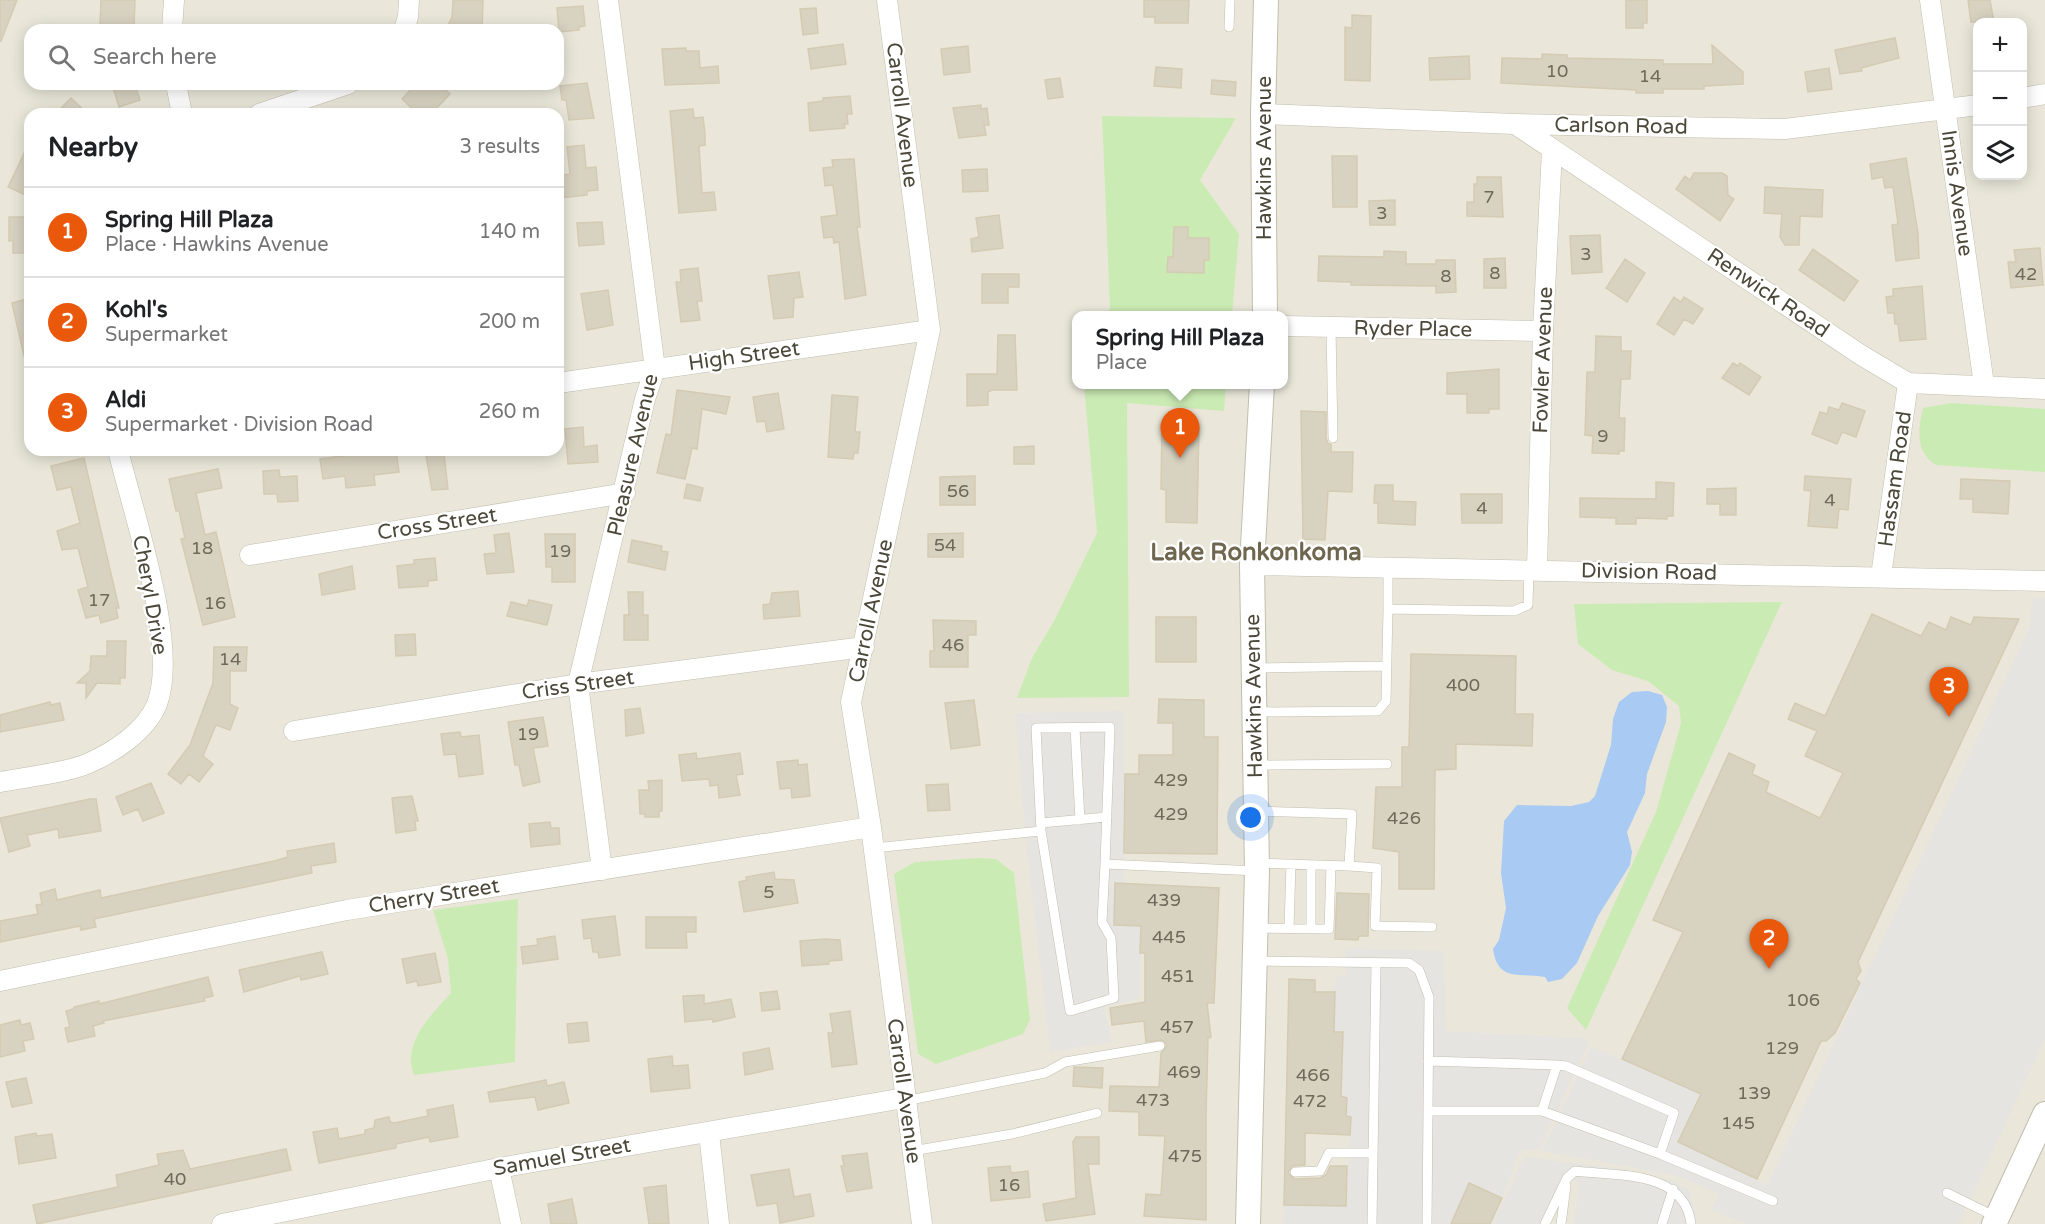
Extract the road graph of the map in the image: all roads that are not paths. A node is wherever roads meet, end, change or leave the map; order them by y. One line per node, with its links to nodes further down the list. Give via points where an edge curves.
1 (174, 0): 8 (street)
2 (409, 0): 9 (street)
3 (608, 0): 27 (street, Pleasure Avenue)
4 (887, 0): 25 (street, Carroll Avenue)
5 (1230, 0): 10 (lane)
6 (1266, 0): 19 (street, Hawkins Avenue)
7 (1930, 0): 18 (street, Innis Avenue)
8 (172, 24)
9 (406, 24)
10 (1229, 27)
11 (177, 90): 16 (street)
12 (330, 90): 17 (street)
13 (2045, 94): 14 (street)
14 (2027, 97)
15 (1973, 106): 18 (street, Carlson Road)
16 (181, 108)
17 (277, 108)
18 (1946, 111): 20 (street, Carlson Road, via 1785,129); 30 (street, Innis Avenue)
19 (1263, 114): 20 (street, Carlson Road); 22 (street, Hawkins Avenue)
20 (1515, 124): 21 (street, Renwick Road)
21 (1552, 150): 26 (street, Fowler Avenue); 29 (street, Renwick Road)
22 (1265, 311)
23 (1288, 326): 24 (street, Ryder Place)
24 (1331, 327): 26 (street, Ryder Place); 33 (lane)
25 (930, 330): 27 (street, High Street); 43 (street, Carroll Avenue)
26 (1543, 331): 39 (street, Fowler Avenue)
27 (655, 369): 28 (street, High Street); 35 (street, Pleasure Avenue)
28 (564, 382)
29 (1908, 383): 30 (street, Renwick Road); 40 (street, Hassam Road)
30 (1984, 385): 32 (street, Renwick Road)
31 (1262, 389): 37 (street, Hawkins Avenue)
32 (2045, 389)
33 (1334, 438)
34 (119, 456): 52 (street, Cheryl Drive, via 160,635 163,679 156,705 141,728 87,764)
35 (624, 493): 36 (street, Cross Street); 46 (street, Pleasure Avenue)
36 (250, 555)
37 (1252, 566): 38 (street, Division Road); 45 (street, Hawkins Avenue)
38 (1388, 567): 39 (street, Division Road); 42 (lane)
39 (1533, 570): 40 (street, Division Road); 42 (lane, via 1528,605 1514,611)
40 (1881, 576): 41 (street, Division Road)
41 (2045, 581)
42 (1388, 609): 44 (lane)
43 (864, 646): 46 (street, Criss Street); 56 (street, Carroll Avenue, via 851,702)
44 (1387, 666): 45 (lane); 47 (lane, via 1386,701 1378,711)
45 (1254, 668): 47 (street, Hawkins Avenue)
46 (578, 684): 49 (street, Criss Street); 65 (street, Pleasure Avenue)
47 (1255, 712): 51 (street, Hawkins Avenue)
48 (1075, 728): 54 (lane, via 1110,727); 55 (lane); 57 (lane, via 1036,728)
49 (294, 731)
50 (1387, 764): 51 (lane)
51 (1256, 765): 53 (street, Hawkins Avenue)
52 (0, 782)
53 (1256, 811): 63 (lane, via 1352,814); 64 (street, Hawkins Avenue)
54 (1107, 817): 55 (lane); 59 (lane)
55 (1080, 820): 57 (lane)
56 (870, 827): 58 (street, Carroll Avenue); 65 (street, Cherry Street)
57 (1041, 827): 58 (lane); 59 (lane, via 1070,1011 1114,998 1112,938 1102,922)
58 (873, 849): 76 (street, Carroll Avenue)
59 (1106, 864): 64 (lane)
60 (1291, 864): 61 (lane); 64 (lane); 68 (lane)
61 (1311, 865): 62 (lane); 69 (lane)
62 (1331, 866): 63 (lane); 69 (lane, via 1329,929)
63 (1349, 866): 66 (lane, via 1377,868 1375,926)
64 (1257, 867): 67 (street, Hawkins Avenue)
65 (602, 870): 72 (street, Cherry Street, via 347,910)
66 (1431, 927)
67 (1256, 928): 68 (lane); 70 (street, Hawkins Avenue)
68 (1289, 928): 69 (lane)
69 (1311, 928)
70 (1254, 961): 71 (lane); 96 (street, Hawkins Avenue)
71 (1376, 963): 74 (lane, via 1408,963 1419,970 1429,997); 83 (lane)
72 (0, 981)
73 (1160, 1046): 76 (lane, via 1065,1062 1045,1073)
74 (1428, 1060): 75 (lane); 78 (lane)
75 (1557, 1065): 77 (lane); 84 (lane, via 1674,1113)
76 (904, 1100): 81 (street, Samuel Street); 82 (street, Carroll Avenue)
77 (1542, 1111): 78 (lane); 84 (lane)
78 (1428, 1112): 98 (lane)
79 (1096, 1113): 82 (lane, via 1012,1134)
80 (2042, 1126): 91 (street)
81 (709, 1133): 85 (street, Samuel Street); 94 (street)
82 (912, 1151): 95 (street, Carroll Avenue)
83 (1373, 1153): 86 (lane, via 1329,1154 1320,1171); 97 (lane)
84 (1660, 1154): 90 (lane)
85 (499, 1168): 92 (street, Samuel Street); 93 (street)
86 (1295, 1172)
87 (1568, 1178): 88 (lane, via 1575,1171 1586,1172 1648,1179); 99 (lane); 100 (lane)
88 (1673, 1189): 101 (lane); 102 (lane, via 1682,1197)
89 (1947, 1193): 91 (lane)
90 (1773, 1201)
91 (1995, 1221)
92 (222, 1224)
93 (511, 1224)
94 (719, 1224)
95 (922, 1224)
96 (1248, 1224)
97 (1372, 1224)
98 (1427, 1224)
99 (1545, 1224)
100 (1561, 1224)
101 (1662, 1224)
102 (1691, 1224)

